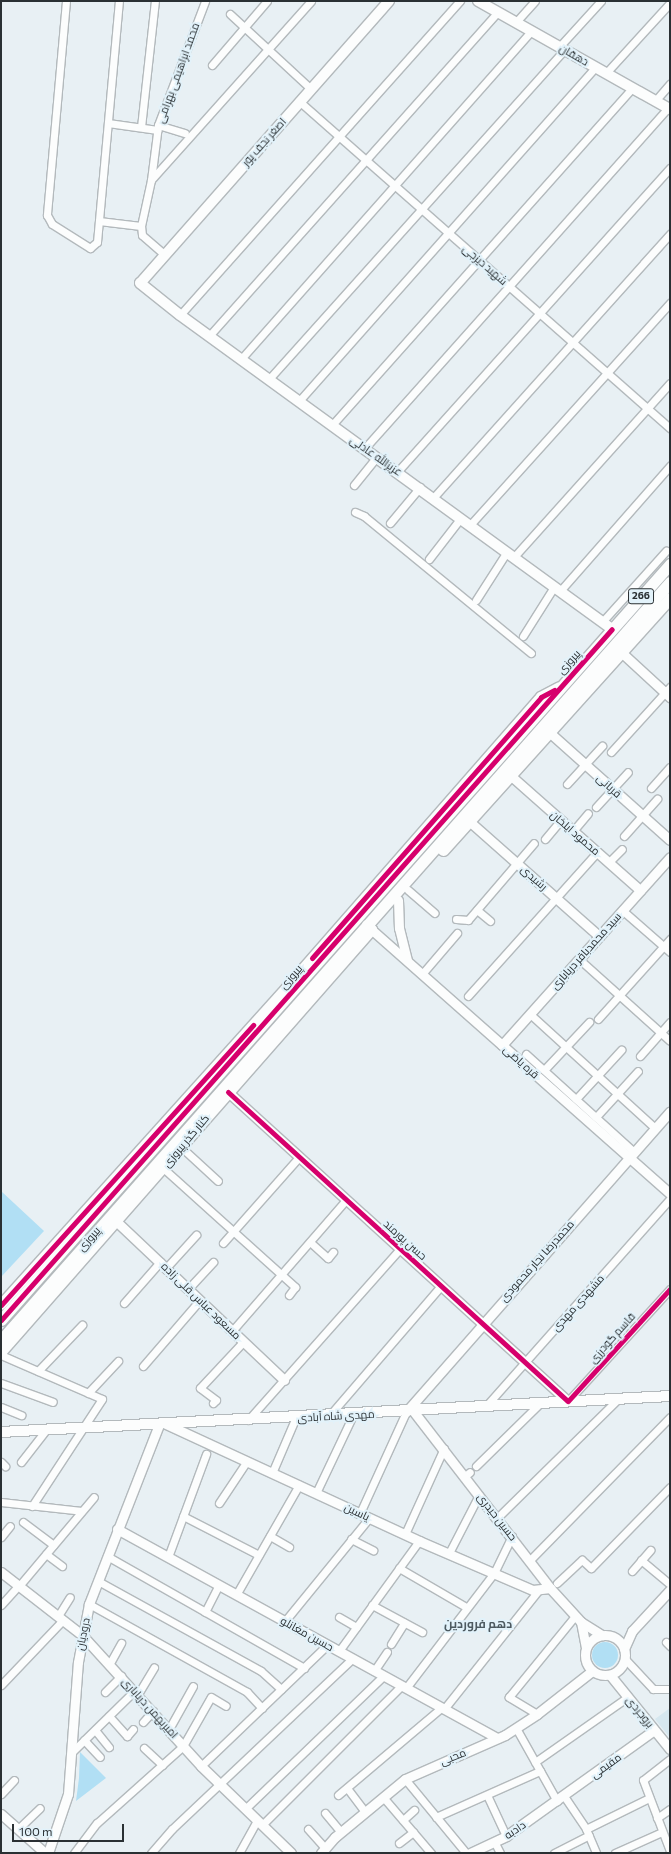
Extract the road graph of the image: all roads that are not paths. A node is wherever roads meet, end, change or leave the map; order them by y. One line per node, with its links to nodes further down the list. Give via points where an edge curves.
1 (66, 1): 39 (street, via 47,211 50,223 86,247 96,244)
2 (119, 1): 29 (street)
3 (155, 1): 30 (street)
4 (205, 1): 31 (street, محمد ابراهیمی بهرامی)
5 (267, 1): 16 (street)
6 (311, 1): 19 (street)
7 (389, 1): 25 (main road, اصغر نجف پور)
8 (460, 1): 33 (street)
9 (478, 1): 13 (main road, دهقان)
10 (535, 1): 15 (street)
11 (601, 1): 18 (street)
12 (670, 3): 22 (street)
13 (498, 12): 15 (main road, دهقان); 34 (street)
14 (230, 14): 16 (street)
15 (516, 22): 17 (main road, دهقان)
16 (244, 27): 19 (street); 20 (street)
17 (531, 31): 18 (main road, دهقان); 37 (street)
18 (562, 48): 21 (main road, دهقان); 38 (street)
19 (268, 49): 25 (street); 36 (street)
20 (212, 65)
21 (596, 68): 22 (main road, دهقان); 41 (street)
22 (606, 73): 24 (main road, دهقان)
23 (670, 84): 26 (street)
24 (632, 88): 26 (main road, دهقان); 44 (street)
25 (311, 89): 27 (main road, اصغر نجف پور)
26 (655, 101): 28 (main road, دهقان)
27 (300, 102): 33 (street, شهید دیزجی); 43 (main road, اصغر نجف پور)
28 (669, 109): 46 (street)
29 (108, 123): 30 (street); 39 (street)
30 (141, 127): 31 (street)
31 (158, 127): 32 (street); 36 (street, محمد ابراهیمی بهرامی)
32 (185, 133)
33 (340, 137): 34 (street, شهید دیزجی); 49 (street)
34 (367, 160): 37 (street, شهید دیزجی); 50 (street)
35 (670, 168): 48 (street)
36 (151, 180): 40 (street, محمد ابراهیمی بهرامی)
37 (395, 185): 38 (street, شهید دیزجی); 52 (street)
38 (422, 209): 41 (street, شهید دیزجی); 54 (street)
39 (99, 221): 40 (street)
40 (140, 226): 43 (street, via 142,235)
41 (449, 233): 44 (street, شهید دیزجی); 56 (street)
42 (670, 234): 51 (street)
43 (164, 255): 45 (main road, اصغر نجف پور)
44 (480, 261): 46 (street, شهید دیزجی); 58 (street)
45 (140, 283): 49 (main road, عزیزالله عادلی)
46 (509, 286): 48 (street, شهید دیزجی); 60 (street)
47 (670, 304): 53 (street)
48 (541, 314): 51 (street, شهید دیزجی); 63 (street)
49 (180, 315): 50 (main road, عزیزالله عادلی)
50 (209, 336): 52 (main road, عزیزالله عادلی)
51 (573, 342): 53 (street, شهید دیزجی); 66 (street)
52 (241, 359): 54 (main road, عزیزالله عادلی)
53 (607, 373): 57 (street, شهید دیزجی); 70 (street)
54 (269, 379): 56 (main road, عزیزالله عادلی)
55 (670, 383): 57 (street)
56 (299, 401): 58 (main road, عزیزالله عادلی)
57 (648, 408): 59 (street, شهید دیزجی); 72 (street)
58 (332, 425): 60 (main road, عزیزالله عادلی)
59 (670, 428)
60 (364, 449): 61 (main road, عزیزالله عادلی)
61 (376, 457): 63 (main road, عزیزالله عادلی); 64 (street)
62 (670, 466): 76 (street)
63 (398, 471): 65 (main road, عزیزالله عادلی)
64 (354, 485)
65 (420, 487): 66 (main road, عزیزالله عادلی); 69 (street)
66 (433, 498): 68 (main road, عزیزالله عادلی)
67 (355, 512): 84 (street, via 364,516)
68 (460, 519): 70 (main road, عزیزالله عادلی); 73 (street)
69 (390, 523)
70 (470, 526): 72 (main road, عزیزالله عادلی)
71 (666, 551): 79 (street)
72 (510, 556): 76 (main road, عزیزالله عادلی); 78 (street)
73 (429, 559)
74 (670, 564): 75 (main road, پیروزی / 266)
75 (653, 582): 77 (main road); 80 (main road, پیروزی / 266)
76 (557, 589): 79 (main road, عزیزالله عادلی); 81 (street)
77 (668, 590): 82 (main road, پیروزی / 266); 83 (main road)
78 (476, 600)
79 (602, 622): 80 (main road, عزیزالله عادلی)
80 (612, 629): 82 (main road); 85 (main road, پیروزی / 266)
81 (523, 636)
82 (622, 637): 123 (main road, پیروزی / 266)
83 (621, 652): 86 (street); 87 (main road)
84 (531, 653)
85 (561, 686): 120 (main road, پیروزی / 266); 132 (main road, via 540,697)
86 (668, 692): 89 (street)
87 (549, 732): 90 (street, قربانی); 93 (main road)
88 (602, 746): 90 (street)
89 (611, 752)
90 (585, 764): 94 (street); 96 (street, قربانی)
91 (670, 767): 95 (street)
92 (628, 772): 96 (street)
93 (510, 775): 101 (street, محمود ایلخان); 102 (main road)
94 (567, 784)
95 (651, 788)
96 (613, 789): 98 (street); 100 (street, قربانی)
97 (657, 799): 100 (street)
98 (596, 807)
99 (588, 813): 103 (street)
100 (643, 815): 104 (street); 106 (street, قربانی)
101 (561, 820): 103 (street, محمود ایلخان); 105 (street)
102 (469, 821): 112 (street, رشیدی); 113 (main road)
103 (573, 831): 109 (street, محمود ایلخان)
104 (624, 836)
105 (545, 839)
106 (670, 840)
107 (534, 843): 112 (street)
108 (622, 849): 111 (street)
109 (597, 852): 111 (street, محمود ایلخان); 115 (street)
110 (669, 859): 114 (street, سید محمدباقر دریاباری)
111 (609, 862): 114 (street, محمود ایلخان)
112 (517, 863): 115 (street, رشیدی); 117 (street)
113 (408, 890): 116 (main road); 119 (street)
114 (640, 890): 118 (street, سید محمدباقر دریاباری)
115 (556, 897): 125 (street, رشیدی); 133 (street)
116 (398, 900): 123 (main road); 130 (street, via 400,935)
117 (477, 910): 121 (street, via 468,920); 122 (street)
118 (622, 910): 125 (street, سید محمدباقر دریاباری); 127 (street)
119 (434, 913)
120 (358, 918): 123 (main road); 135 (main road, پیروزی / 266)
121 (456, 920)
122 (490, 921)
123 (369, 927): 130 (street, قره یاضی); 150 (main road, پیروزی / 266)
124 (457, 933): 131 (street)
125 (599, 936): 129 (street, سید محمدباقر دریاباری)
126 (670, 939): 127 (street)
127 (663, 946): 128 (street); 134 (street)
128 (670, 952)
129 (579, 959): 134 (street); 136 (street, سید محمدباقر دریاباری)
130 (408, 962): 131 (street, قره یاضی)
131 (422, 974): 142 (street, قره یاضی)
132 (288, 986): 135 (main road); 180 (main road)
133 (468, 996)
134 (619, 996): 137 (street); 140 (street)
135 (278, 1008): 180 (main road, پیروزی / 266)
136 (530, 1014): 142 (street, سید محمدباقر دریاباری); 143 (street)
137 (598, 1019)
138 (589, 1022): 143 (street)
139 (670, 1022): 140 (street)
140 (661, 1033): 141 (street); 146 (street)
141 (670, 1041)
142 (502, 1045): 157 (street, قره یاضی)
143 (566, 1047): 147 (street); 149 (street)
144 (621, 1050): 149 (street)
145 (526, 1054): 147 (street)
146 (640, 1056)
147 (544, 1070): 152 (street)
148 (638, 1071): 151 (street)
149 (598, 1076): 151 (street); 152 (street)
150 (225, 1090): 156 (main road, کنار گذر پیروزی); 158 (street, حسن پورمند); 159 (main road, پیروزی / 266)
151 (618, 1094): 154 (street); 155 (street)
152 (576, 1099): 154 (street)
153 (669, 1113): 155 (street, محمدرضا نجار محمودی)
154 (596, 1117): 157 (street)
155 (655, 1128): 157 (street, محمدرضا نجار محمودی)
156 (181, 1147): 159 (main road, کنار گذر پیروزی); 160 (street)
157 (631, 1155): 161 (street, قره یاضی); 182 (street, محمدرضا نجار محمودی)
158 (299, 1157): 163 (street, حسن پورمند); 165 (street)
159 (160, 1165): 164 (main road, پیروزی / 266); 165 (street)
160 (218, 1181)
161 (670, 1194)
162 (670, 1199): 189 (street, مشهدی مهدی)
163 (346, 1200): 167 (street); 169 (street, حسن پورمند)
164 (114, 1218): 172 (street, مسعود عباس قلی زاده); 181 (main road, پیروزی / 266); 187 (main road)
165 (233, 1231): 168 (street); 173 (street)
166 (196, 1235): 172 (street)
167 (310, 1242): 170 (street, via 328,1258); 173 (street)
168 (223, 1243)
169 (400, 1249): 174 (street, حسن پورمند); 192 (street)
170 (333, 1252)
171 (213, 1262): 175 (street)
172 (163, 1265): 175 (street, مسعود عباس قلی زاده); 179 (street)
173 (281, 1275): 177 (street, via 295,1287); 184 (street)
174 (442, 1286): 182 (street, حسن پورمند); 206 (street)
175 (188, 1289): 178 (street, مسعود عباس قلی زاده)
176 (670, 1289): 198 (street, قاسم گودرزی)
177 (289, 1295)
178 (200, 1300): 184 (street, مسعود عباس قلی زاده); 190 (street)
179 (124, 1303)
180 (5, 1311): 181 (main road)
181 (20, 1319): 185 (main road, پیروزی / 266)
182 (482, 1323): 189 (street, حسن پورمند); 203 (street, محمدرضا نجار محمودی)
183 (82, 1325): 191 (street)
184 (232, 1331): 186 (street, مسعود عباس قلی زاده)
185 (1, 1340)
186 (244, 1342): 192 (street, مسعود عباس قلی زاده); 199 (street, via 200,1388 216,1400)
187 (1, 1354): 191 (street)
188 (118, 1361): 194 (street)
189 (525, 1362): 198 (street, حسن پورمند); 201 (street, مشهدی مهدی)
190 (143, 1366)
191 (38, 1371): 194 (street)
192 (284, 1380): 209 (street)
193 (1, 1383): 197 (street)
194 (88, 1393): 211 (street, via 102,1399)
195 (670, 1396): 196 (main road, مهدی شاه آبادی)
196 (618, 1399): 198 (main road, مهدی شاه آبادی); 232 (street)
197 (53, 1402)
198 (568, 1402): 200 (main road, مهدی شاه آبادی)
199 (213, 1403)
200 (540, 1403): 201 (main road, مهدی شاه آبادی); 218 (street)
201 (486, 1406): 203 (main road, مهدی شاه آبادی)
202 (1, 1407): 204 (street)
203 (410, 1412): 205 (main road, مهدی شاه آبادی); 214 (street, حسین حیدری); 229 (street)
204 (21, 1415)
205 (353, 1415): 206 (main road, مهدی شاه آبادی); 222 (street)
206 (328, 1416): 207 (main road, مهدی شاه آبادی)
207 (296, 1417): 209 (main road, مهدی شاه آبادی); 219 (street)
208 (670, 1417): 251 (street)
209 (247, 1420): 210 (main road, مهدی شاه آبادی)
210 (163, 1424): 211 (main road, مهدی شاه آبادی); 217 (street, یاسین); 235 (street, درودیان)
211 (81, 1428): 212 (main road, مهدی شاه آبادی); 227 (street)
212 (46, 1430): 213 (main road, مهدی شاه آبادی); 216 (street)
213 (1, 1432)
214 (444, 1448): 223 (street, حسین حیدری, via 468,1474); 236 (street)
215 (206, 1454): 230 (street)
216 (21, 1462)
217 (247, 1462): 219 (street, یاسین); 226 (street)
218 (476, 1466)
219 (272, 1473): 220 (street, یاسین)
220 (299, 1486): 222 (street, یاسین); 237 (street)
221 (670, 1487): 261 (street, via 591,1568 582,1560)
222 (316, 1493): 229 (street, یاسین)
223 (479, 1495): 232 (street, حسین حیدری); 246 (street)
224 (94, 1497): 228 (street)
225 (1, 1502): 227 (street)
226 (219, 1504)
227 (32, 1506): 228 (street)
228 (82, 1511): 242 (street)
229 (360, 1513): 231 (street, یاسین)
230 (183, 1516): 248 (street); 250 (street)
231 (369, 1518): 236 (street, یاسین); 240 (street)
232 (497, 1518): 238 (street, حسین حیدری)
233 (24, 1522): 242 (street)
234 (10, 1526): 239 (street)
235 (117, 1529): 249 (street, درودیان); 250 (street, حسین مغانلو)
236 (405, 1534): 241 (street, یاسین)
237 (270, 1536): 243 (street); 248 (street)
238 (512, 1536): 251 (street, حسین حیدری); 257 (street)
239 (1, 1537)
240 (351, 1539): 244 (street); 275 (street)
241 (419, 1541): 246 (street, یاسین); 254 (street)
242 (53, 1545): 247 (street)
243 (289, 1547)
244 (373, 1550)
245 (650, 1550): 252 (street)
246 (449, 1553): 257 (street, یاسین)
247 (46, 1554): 253 (street); 262 (street)
248 (259, 1555): 265 (street)
249 (107, 1556): 258 (street, درودیان); 271 (street)
250 (168, 1557): 260 (street, حسین مغانلو)
251 (530, 1560): 261 (street, حسین حیدری)
252 (641, 1560): 255 (street); 259 (street)
253 (62, 1566)
254 (399, 1568): 269 (street); 270 (street)
255 (632, 1571)
256 (1, 1572): 262 (street, امیربهمن دریاباری)
257 (494, 1573): 264 (street, یاسین); 270 (street)
258 (98, 1581): 267 (street, درودیان); 303 (street, via 261,1671)
259 (670, 1584)
260 (219, 1585): 265 (street, حسین مغانلو); 271 (street)
261 (553, 1585): 264 (street); 274 (street, حسین حیدری)
262 (19, 1586): 268 (street); 273 (street, امیربهمن دریاباری)
263 (670, 1590): 278 (street)
264 (538, 1592): 310 (street)
265 (236, 1595): 275 (street, حسین مغانلو)
266 (70, 1597): 273 (street)
267 (89, 1604): 280 (street, درودیان); 309 (street, via 247,1692)
268 (1, 1605)
269 (372, 1605): 276 (street); 277 (street)
270 (466, 1607): 302 (street)
271 (205, 1612): 294 (street)
272 (339, 1616): 277 (street)
273 (60, 1618): 280 (street, امیربهمن دریاباری); 300 (street)
274 (578, 1619): 281 (street); 286 (street); 312 (street, via 509,1697)
275 (285, 1621): 285 (street, حسین مغانلو)
276 (404, 1623): 279 (street); 284 (street)
277 (356, 1627): 288 (street)
278 (632, 1631): 282 (street); 287 (street)
279 (422, 1632)
280 (82, 1635): 292 (street, امیربهمن دریاباری); 326 (street, درودیان)
281 (602, 1635): 282 (street); 286 (street, via 590,1642)
282 (614, 1637): 287 (street)
283 (121, 1643): 292 (street)
284 (391, 1644)
285 (327, 1645): 288 (street, حسین مغانلو); 294 (street)
286 (586, 1648): 296 (street, via 585,1660)
287 (624, 1649): 291 (street)
288 (338, 1651): 290 (street, حسین مغانلو)
289 (387, 1652): 295 (street)
290 (352, 1659): 295 (street, حسین مغانلو); 335 (street)
291 (625, 1659): 297 (street, via 620,1669); 304 (street, via 653,1689)
292 (110, 1663): 298 (street, امیربهمن دریاباری)
293 (154, 1667): 306 (street)
294 (304, 1668): 303 (street)
295 (374, 1671): 299 (street, حسین مغانلو)
296 (592, 1671): 297 (street, via 604,1676); 312 (street, محبی)
297 (610, 1675): 307 (street, بروجردی)
298 (121, 1676): 305 (street); 306 (street, امیربهمن دریاباری)
299 (383, 1676): 302 (street, حسین مغانلو); 344 (street)
300 (1, 1685)
301 (193, 1686): 318 (street)
302 (404, 1687): 310 (street, حسین مغانلو); 353 (street)
303 (281, 1689): 309 (street)
304 (670, 1689)
305 (105, 1692)
306 (136, 1692): 311 (street, امیربهمن دریاباری); 313 (street)
307 (628, 1697): 319 (street, بروجردی); 329 (street)
308 (226, 1706): 322 (street, via 211,1698)
309 (262, 1708): 331 (street)
310 (443, 1709): 320 (street, حسین مغانلو); 336 (street)
311 (153, 1711): 314 (street); 318 (street, امیربهمن دریاباری)
312 (537, 1714): 315 (street, محبی)
313 (108, 1716): 316 (street, via 127,1736); 317 (street)
314 (143, 1722)
315 (516, 1728): 320 (street, محبی); 329 (street)
316 (133, 1729)
317 (95, 1730): 321 (street); 323 (street)
318 (169, 1730): 322 (street, امیربهمن دریاباری)
319 (654, 1730): 325 (street, بروجردی); 342 (street, مقیمی)
320 (497, 1738): 333 (street, محبی)
321 (84, 1740): 326 (street); 327 (street)
322 (183, 1746): 330 (street); 331 (street, امیربهمن دریاباری)
323 (108, 1747)
324 (144, 1748): 330 (street)
325 (670, 1749)
326 (71, 1753): 366 (street, درودیان, via 68,1794)
327 (100, 1757)
328 (670, 1759): 341 (street, via 644,1777 643,1783)
329 (535, 1762): 332 (street)
330 (162, 1765): 367 (street, via 97,1823)
331 (201, 1766): 335 (street, امیربهمن دریاباری)
332 (540, 1771): 339 (street); 342 (street)
333 (405, 1779): 340 (street, محبی); 350 (street)
334 (14, 1780): 337 (street)
335 (220, 1784): 344 (street, امیربهمن دریاباری); 368 (street)
336 (347, 1788): 338 (street); 347 (street)
337 (1, 1794)
338 (338, 1795)
339 (487, 1795): 350 (street); 360 (street)
340 (383, 1797): 347 (street, محبی); 352 (street)
341 (649, 1798): 351 (street); 358 (street)
342 (561, 1799): 358 (street); 360 (street, دادبه)
343 (40, 1808): 354 (street)
344 (245, 1809): 353 (street, امیربهمن دریاباری)
345 (670, 1809): 351 (street)
346 (414, 1810): 352 (street)
347 (365, 1812): 356 (street, محبی)
348 (325, 1813): 356 (street)
349 (1, 1814): 354 (street)
350 (436, 1817): 372 (street)
351 (657, 1818): 359 (street)
352 (403, 1820): 357 (street)
353 (260, 1823): 369 (street); 370 (street, امیربهمن دریاباری)
354 (18, 1829): 366 (street)
355 (308, 1829): 364 (street)
356 (341, 1832): 364 (street, محبی)
357 (413, 1832): 362 (street); 371 (street)
358 (587, 1832): 375 (street); 376 (street)
359 (662, 1832): 361 (street); 377 (street)
360 (506, 1836): 363 (street, دادبه)
361 (668, 1841): 365 (street)
362 (399, 1843)
363 (495, 1843): 373 (street, دادبه); 374 (street)
364 (323, 1851)
365 (670, 1851)
366 (46, 1853)
367 (74, 1853)
368 (151, 1853)
369 (239, 1853)
370 (291, 1853)
371 (431, 1853)
372 (466, 1853)
373 (470, 1853)
374 (500, 1853)
375 (554, 1853)
376 (596, 1853)
377 (615, 1853)

